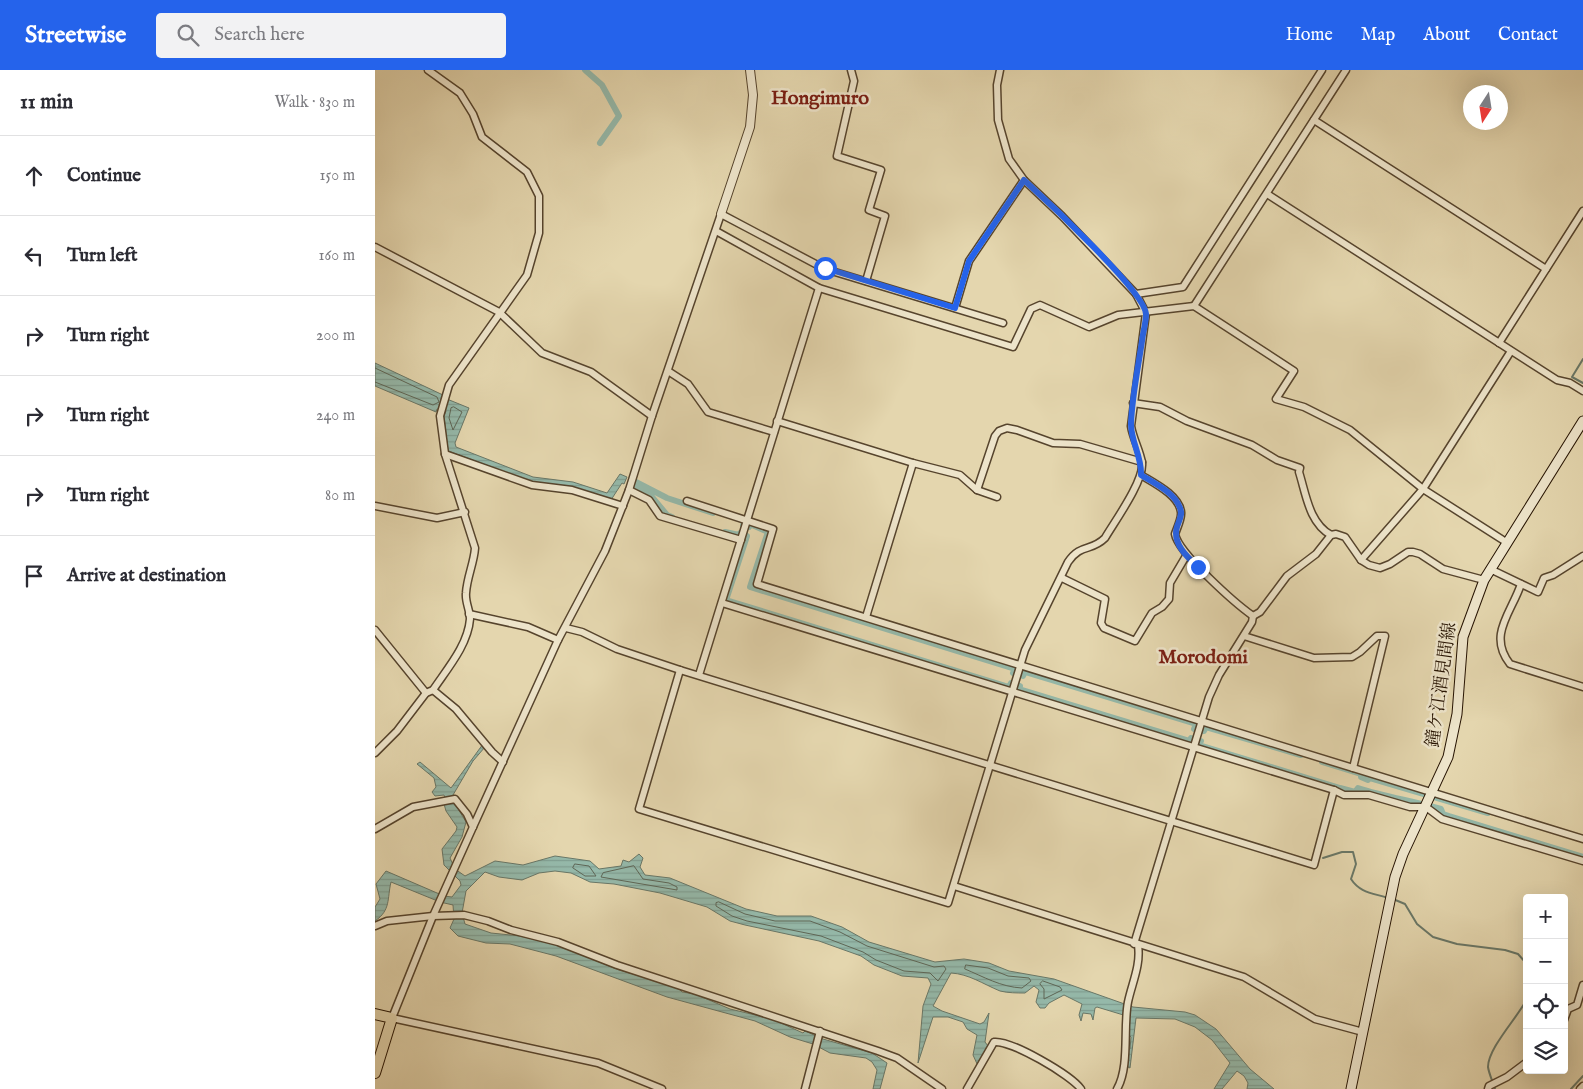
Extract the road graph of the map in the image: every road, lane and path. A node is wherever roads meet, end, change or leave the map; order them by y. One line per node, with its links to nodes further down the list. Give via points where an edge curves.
1 (428, 70): 22 (street, via 460,93 482,137 527,172 537,191 539,233 527,275)
2 (750, 70): 11 (street, via 753,95 751,127)
3 (851, 70): 17 (street, via 854,81 837,156 881,170 869,210 885,216)
4 (1000, 70): 8 (street, via 997,86 999,128 1009,159)
5 (1322, 70): 19 (street, via 1183,287)
6 (1346, 70): 7 (street)
7 (1313, 120): 9 (street); 16 (street)
8 (1024, 180): 19 (street); 21 (street, via 969,261)
9 (1267, 194): 20 (street); 25 (street)
10 (1583, 211): 12 (street)
11 (721, 214): 14 (street); 17 (street, via 825,268)
12 (1576, 222): 13 (street); 16 (street)
13 (1583, 227)
14 (716, 231): 18 (street); 27 (street)
15 (375, 247): 22 (street)
16 (1546, 269): 25 (street)
17 (866, 281): 21 (street)
18 (819, 288): 23 (street, via 1013,347 1031,309 1040,305 1089,327 1118,315); 31 (street)
19 (1139, 298): 23 (street)
20 (1194, 306): 23 (street); 38 (street, via 1294,371 1276,399 1304,407 1350,430)
21 (955, 308): 24 (street)
22 (499, 312): 30 (street, via 542,353 591,372); 34 (street, via 449,385 441,413)
23 (1146, 313): 29 (street)
24 (1003, 323)
25 (1499, 343): 26 (street)
26 (1511, 351): 28 (street, via 1557,380 1570,382); 38 (street)
27 (668, 371): 30 (street); 33 (street, via 688,384 708,412)
28 (1583, 391)
29 (1133, 403): 35 (street, via 1131,426); 47 (street, via 1160,407 1300,468 1314,520)
30 (652, 416): 39 (street)
31 (777, 421): 33 (street); 36 (street)
32 (1583, 421): 49 (main road, 鐘ケ江酒見間線)
33 (774, 432): 46 (street)
34 (445, 454): 44 (street, via 532,485 572,490); 45 (street)
35 (1142, 462): 37 (street); 40 (street, via 1080,444 1053,443 1007,428 999,430 995,436)
36 (913, 463): 40 (street, via 961,475); 60 (street)
37 (1141, 475): 50 (street, via 1168,493 1180,506 1182,514 1176,539); 54 (street, via 1105,538 1075,552)
38 (1423, 489): 49 (street); 52 (street)
39 (629, 490): 44 (street); 48 (street, via 649,500 660,516)
40 (977, 490): 41 (street)
41 (997, 497)
42 (687, 501): 46 (street)
43 (375, 506): 45 (street, via 437,518)
44 (623, 506): 61 (street, via 605,551)
45 (465, 512): 58 (street, via 475,548 466,592)
46 (748, 522): 48 (street); 60 (street, via 773,529 757,584)
47 (1331, 535): 52 (street, via 1345,537); 59 (street, via 1316,554 1287,576 1260,612)
48 (741, 538): 57 (street)
49 (1506, 542): 53 (main road, 鐘ケ江酒見間線)
50 (1186, 556): 54 (street, via 1170,583 1169,600 1152,613 1135,641 1104,628 1101,623 1105,599); 59 (street)
51 (1583, 556): 56 (street, via 1544,578 1538,592)
52 (1361, 560): 55 (street, via 1380,568 1407,552 1413,552 1443,569)
53 (1490, 569): 55 (main road, 鐘ケ江酒見間線); 56 (street)
54 (1062, 578): 65 (street, via 1030,638)
55 (1483, 580): 79 (main road, 鐘ケ江酒見間線, via 1463,637 1457,714 1448,757)
56 (1521, 584): 68 (street, via 1500,628 1504,658 1509,664)
57 (722, 603): 67 (street); 69 (street)
58 (469, 614): 64 (street, via 527,626); 70 (street, via 470,621 461,647)
59 (1253, 616): 63 (street)
60 (866, 617): 65 (street)
61 (566, 628): 64 (street); 66 (street)
62 (375, 630): 71 (street)
63 (1244, 636): 72 (street, via 1219,675); 77 (street, via 1314,658 1352,657 1377,636 1385,636)
64 (559, 640): 75 (street)
65 (1021, 665): 69 (street); 72 (street)
66 (680, 670): 67 (street); 86 (street, via 639,809 948,903)
67 (699, 675): 76 (street)
68 (1583, 687)
69 (1014, 688): 73 (street); 76 (street)
70 (433, 690): 71 (street); 75 (street, via 456,709)
71 (425, 693): 74 (street, via 397,731)
72 (1201, 722): 73 (street); 77 (street)
73 (1194, 746): 78 (street); 81 (street)
74 (375, 753)
75 (503, 762): 82 (street)
76 (991, 764): 81 (street); 86 (street)
77 (1353, 768): 79 (street)
78 (1334, 790): 80 (street, via 1344,795 1369,795 1410,807); 81 (street, via 1314,865)
79 (1433, 793): 80 (main road, 鐘ケ江酒見間線); 84 (street)
80 (1427, 806): 85 (street, via 1442,819); 94 (main road, 鐘ケ江酒見間線, via 1395,877)
81 (1171, 820): 89 (street)
82 (473, 827): 83 (street, via 455,799 413,807); 87 (street)
83 (375, 829)
84 (1583, 839)
85 (1583, 861)
86 (954, 886): 89 (street)
87 (433, 916): 88 (street, via 387,921); 93 (street); 95 (street, via 464,915 558,942)
88 (375, 926)
89 (1136, 945): 94 (street, via 1244,978 1315,1019); 104 (street, via 1140,958 1128,1004 1123,1078)
90 (1583, 985): 91 (street, via 1577,1005)
91 (1568, 1009)
92 (375, 1014): 93 (main road)
93 (392, 1018): 97 (main road); 99 (street, via 598,1063)
94 (1363, 1032): 105 (main road, 鐘ケ江酒見間線)
95 (820, 1033): 100 (street); 101 (street, via 897,1058)
96 (1523, 1065): 106 (street)
97 (375, 1073)
98 (1583, 1086): 107 (street)
99 (662, 1089)
100 (805, 1089)
101 (942, 1089)
102 (967, 1089): 103 (street, via 991,1046 1000,1041 1061,1072)
103 (1081, 1089)
104 (1117, 1089)
105 (1351, 1089)
106 (1488, 1089)
107 (1580, 1089)

